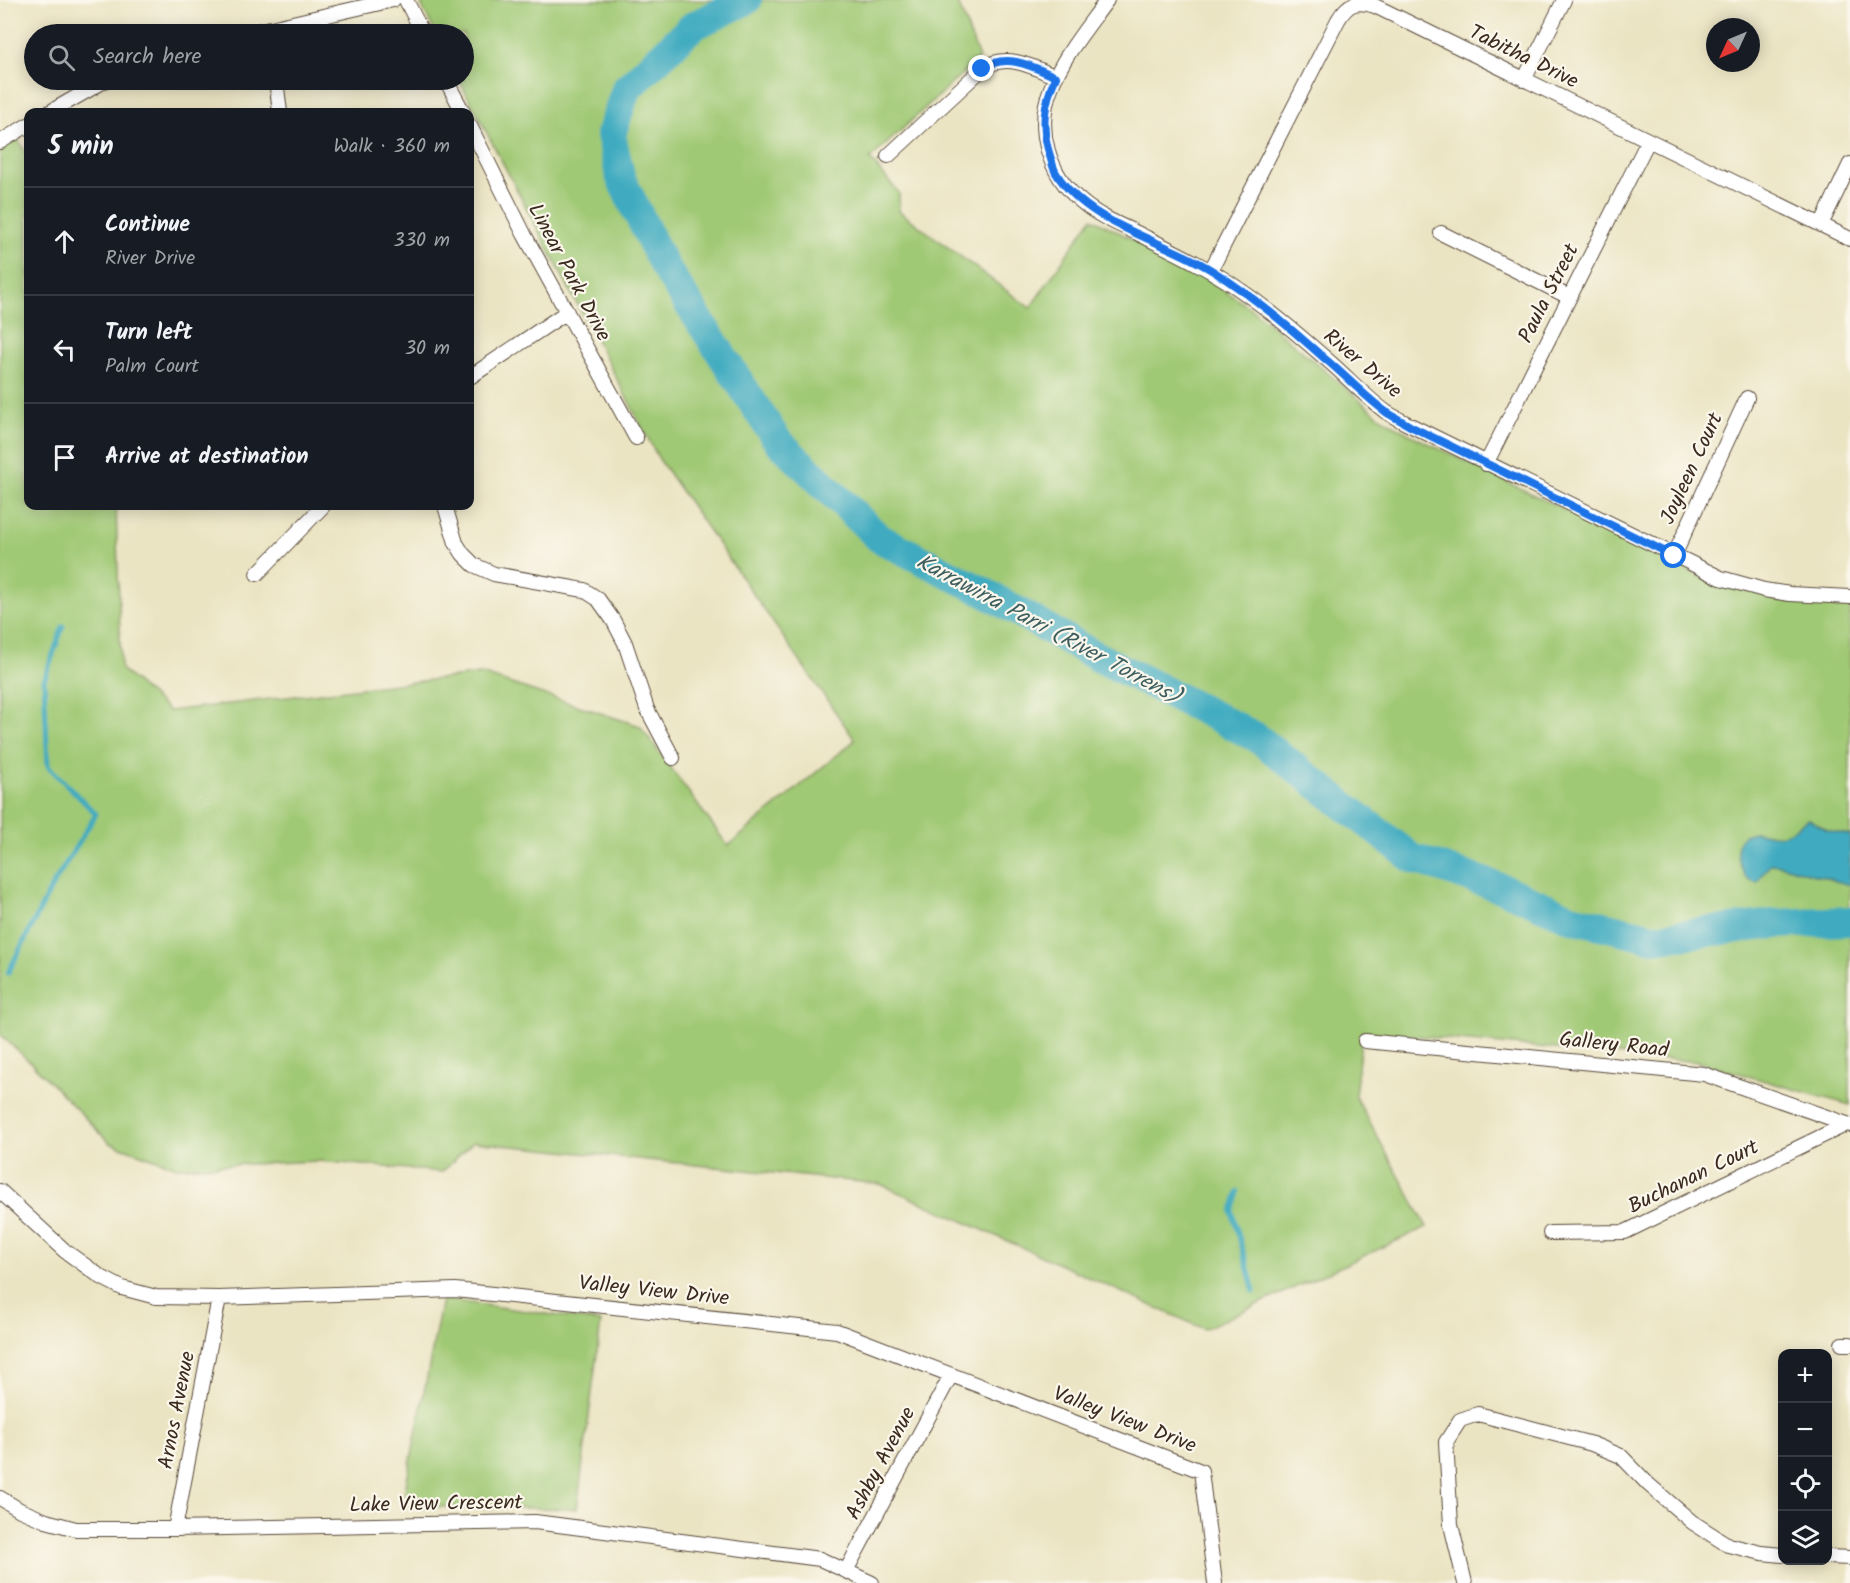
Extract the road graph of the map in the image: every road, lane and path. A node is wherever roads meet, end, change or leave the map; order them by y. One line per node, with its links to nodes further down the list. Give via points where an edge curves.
1 (393, 0): 5 (street)
2 (406, 0): 6 (street)
3 (1107, 0): 7 (street, River Drive)
4 (1564, 0): 8 (street)
5 (299, 24)
6 (418, 24)
7 (1056, 77): 19 (street, via 1028,64 990,63); 24 (street, River Drive, via 1045,106 1044,133 1055,172 1069,190 1101,215)
8 (1524, 80): 17 (street, Tabitha Drive); 24 (street, Tabitha Drive, via 1375,6 1353,4 1338,20)
9 (88, 90): 12 (street)
10 (277, 90): 13 (street)
11 (451, 90): 14 (street)
12 (57, 108)
13 (280, 108)
14 (461, 108)
15 (24, 127): 18 (street)
16 (474, 134): 26 (street, Linear Park Drive)
17 (1648, 141): 21 (street, Tabitha Drive); 25 (street, Paula Street)
18 (0, 142)
19 (888, 156)
20 (1850, 164): 21 (street)
21 (1821, 225): 23 (street, Tabitha Drive)
22 (1442, 233): 25 (street)
23 (1850, 239)
24 (1211, 270): 30 (street, River Drive, via 1254,299 1386,411)
25 (1569, 297): 30 (street, Paula Street)
26 (567, 312): 27 (street); 29 (street, Linear Park Drive)
27 (474, 374)
28 (1747, 398): 33 (street, Joyleen Court)
29 (636, 438)
30 (1486, 464): 33 (street, River Drive)
31 (319, 510): 34 (street)
32 (446, 510): 36 (street, via 456,543 474,566 494,574 584,590 598,599 625,643 647,709)
33 (1674, 556): 35 (street, River Drive, via 1721,578 1764,590)
34 (257, 574)
35 (1850, 597)
36 (673, 758)
37 (1365, 1041): 38 (street, Gallery Road, via 1704,1074)
38 (1848, 1124): 40 (street, Buchanan Court, via 1625,1232)
39 (0, 1191): 41 (street, Valley View Drive, via 64,1251 122,1288 156,1297)
40 (1550, 1233)
41 (219, 1298): 42 (street, Valley View Drive, via 455,1290 837,1331); 44 (street, Arnos Avenue)
42 (951, 1375): 48 (street, Ashby Avenue); 50 (street, Valley View Drive, via 1201,1471)
43 (0, 1498): 44 (street, Lake View Crescent, via 46,1521 76,1529)
44 (175, 1529): 48 (street, Lake View Crescent, via 535,1522 820,1559)
45 (1778, 1555): 51 (street, via 1728,1545 1692,1522 1621,1456 1592,1444 1478,1414 1460,1420 1446,1442 1451,1525)
46 (1832, 1557): 47 (street)
47 (1850, 1558)
48 (846, 1571): 49 (street, Lake View Crescent)
49 (872, 1583)
50 (1215, 1583)
51 (1465, 1583)

